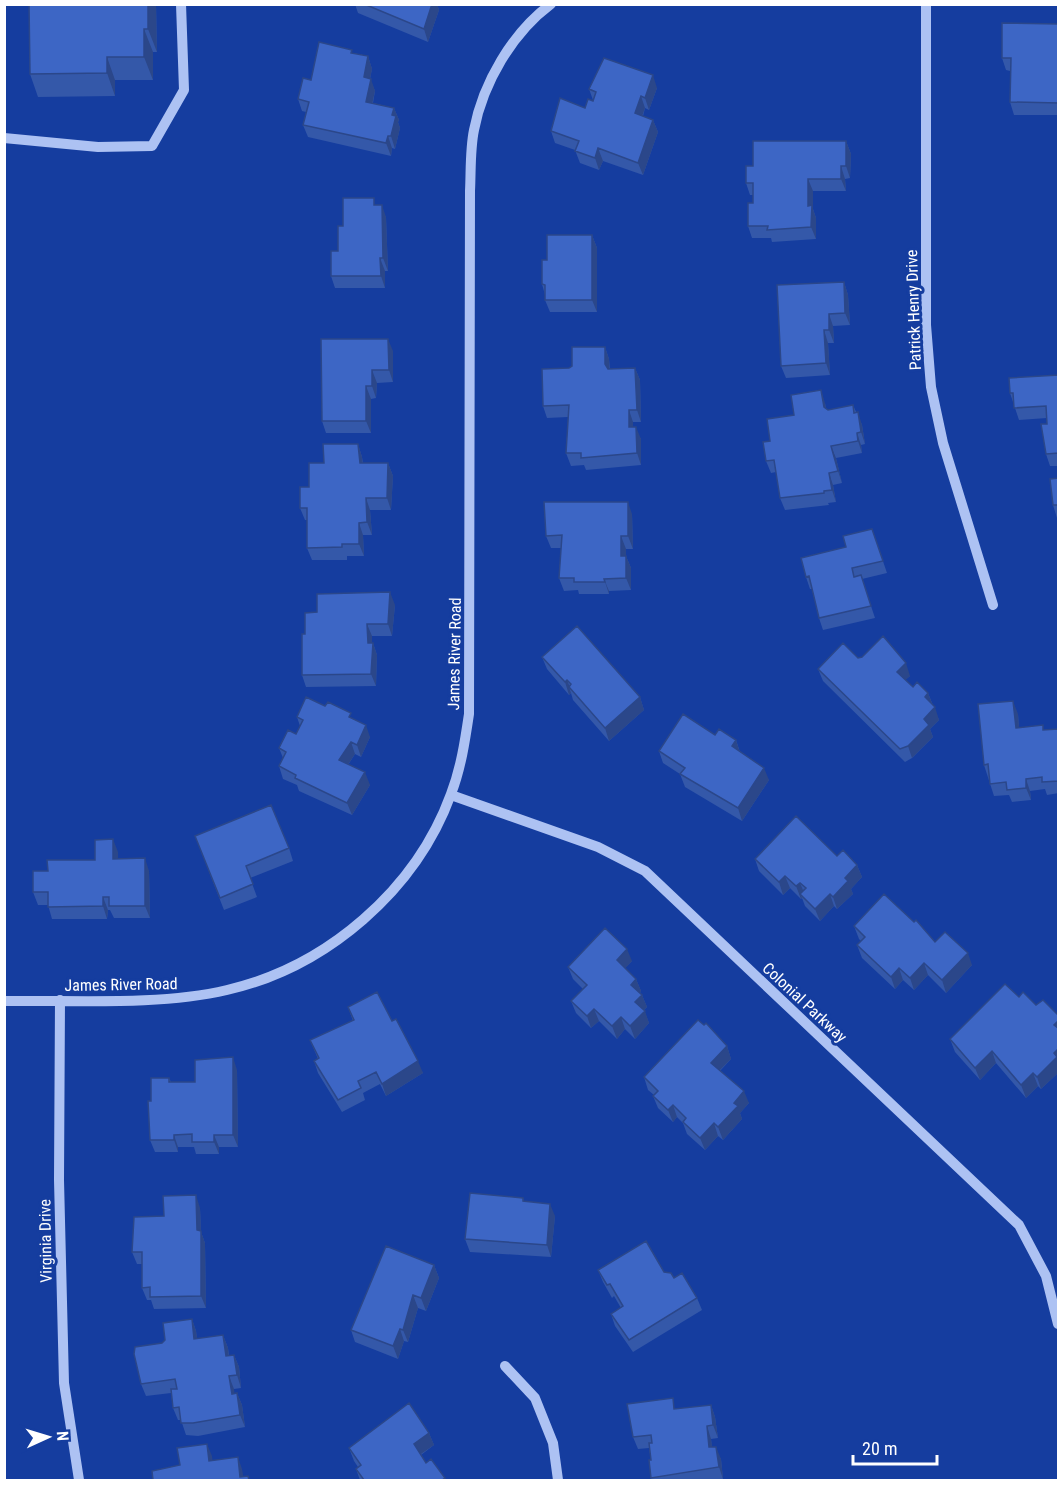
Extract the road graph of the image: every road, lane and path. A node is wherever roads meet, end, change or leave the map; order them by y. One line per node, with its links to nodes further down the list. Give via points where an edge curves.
1 (181, 4): 4 (street, via 184,90 152,146 98,147)
2 (551, 4): 6 (street, James River Road, via 534,17 514,42 488,86 473,130 471,682 462,757)
3 (926, 4): 5 (street, Patrick Henry Drive, via 926,313 931,387 943,443)
4 (4, 138)
5 (993, 605)
6 (451, 795): 7 (street, James River Road, via 431,837 408,872 381,903 313,956 272,976 228,990 182,998); 9 (street, Colonial Parkway, via 598,847 645,871 1019,1225 1046,1276)
7 (60, 1000): 8 (street, James River Road); 11 (street, Virginia Drive, via 64,1383)
8 (4, 1001)
9 (1059, 1324)
10 (505, 1366): 12 (street, via 535,1398 552,1443)
11 (79, 1480)
12 (558, 1480)

